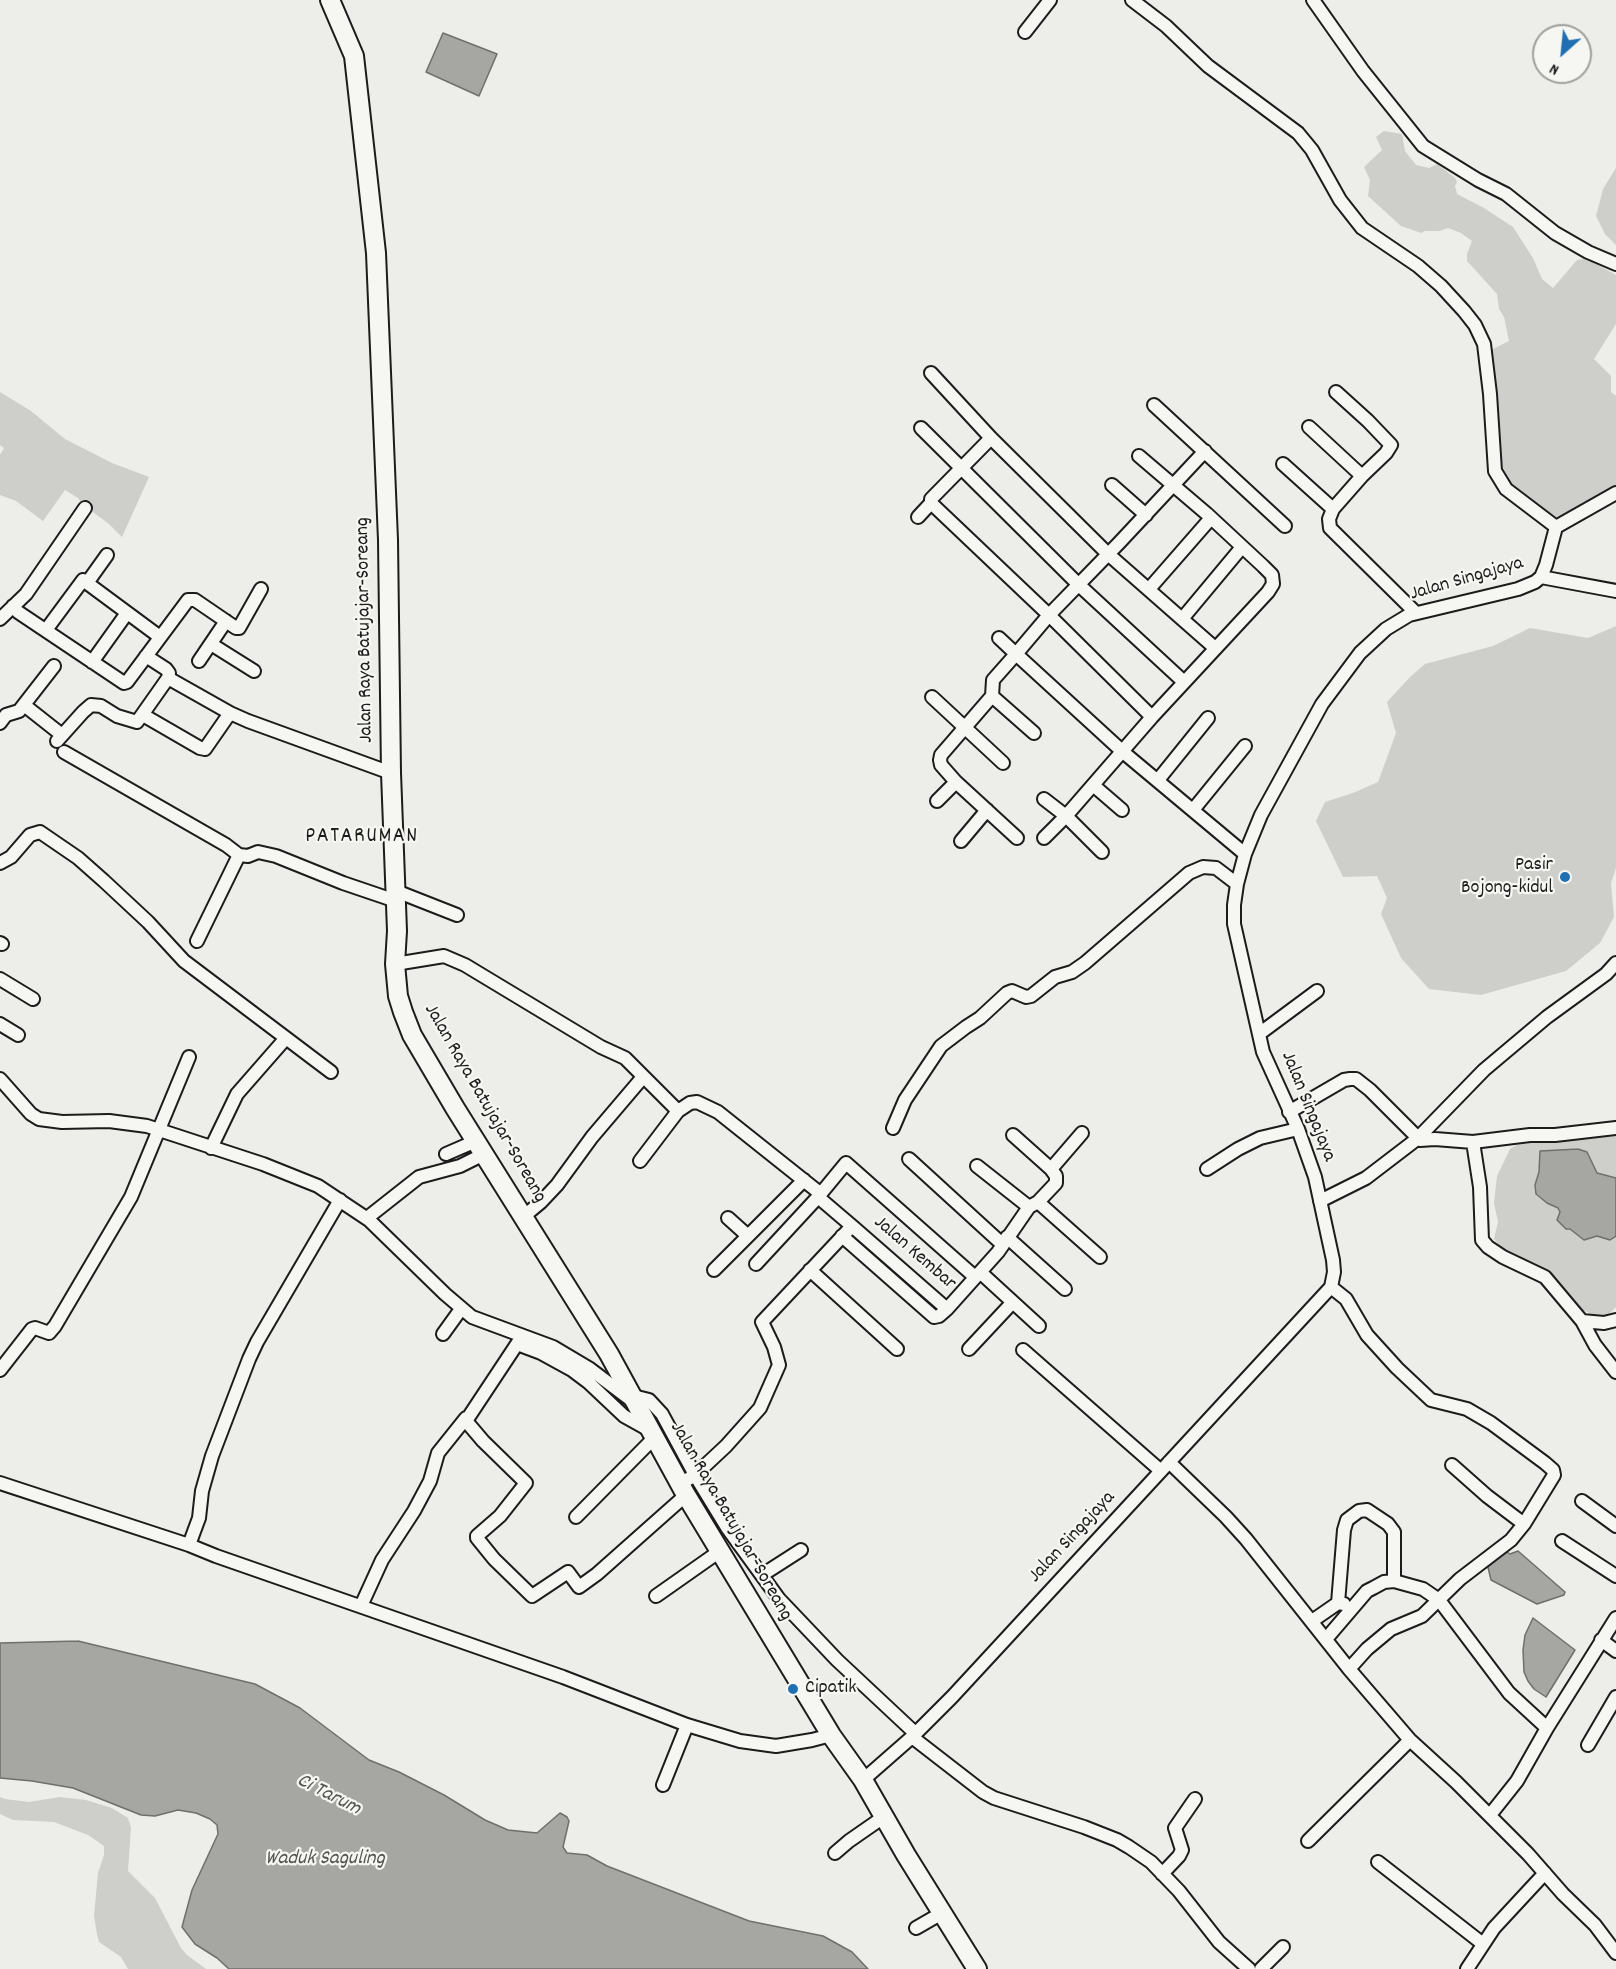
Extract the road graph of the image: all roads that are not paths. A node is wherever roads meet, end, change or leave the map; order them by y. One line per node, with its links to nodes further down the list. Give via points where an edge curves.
1 (330, 0): 72 (highway, Jalan Raya Batujajar-Soreang, via 354,56 375,241 387,517)
2 (1050, 0): 5 (street)
3 (1133, 0): 28 (street, via 1208,66 1298,134 1362,228 1441,286 1469,318 1484,344 1495,471 1506,489)
4 (1313, 0): 6 (street, via 1423,146 1506,194 1555,233)
5 (1025, 32)
6 (1616, 264)
7 (931, 373): 12 (street)
8 (1336, 392): 17 (street, via 1391,446)
9 (1154, 405): 13 (street)
10 (1309, 427): 17 (street)
11 (921, 428): 16 (street)
12 (991, 438): 16 (street); 30 (street)
13 (1205, 452): 19 (street); 27 (street)
14 (1139, 456): 19 (street)
15 (1283, 464): 23 (street)
16 (960, 468): 21 (street); 34 (street)
17 (1362, 476): 23 (street)
18 (1112, 485): 24 (street)
19 (1173, 485): 24 (street); 26 (street)
20 (1616, 493): 28 (street)
21 (931, 503): 25 (street); 41 (street)
22 (85, 508): 38 (street, via 26,594)
23 (1333, 509): 40 (street, via 1330,528)
24 (1146, 515): 30 (street)
25 (918, 517)
26 (1211, 518): 29 (street); 36 (street)
27 (1285, 526)
28 (1556, 527): 32 (street, Jalan Singajaya)
29 (1242, 547): 43 (street); 49 (street, via 1272,575 1274,584)
30 (1108, 554): 34 (street); 36 (street)
31 (107, 555): 33 (street)
32 (1541, 577): 37 (street); 40 (street, Jalan Singajaya, via 1518,589)
33 (87, 583): 39 (street); 45 (street, via 80,581)
34 (1079, 585): 41 (street); 57 (street)
35 (261, 590): 44 (street, via 239,628)
36 (1149, 590): 43 (street)
37 (1616, 591)
38 (13, 606): 42 (street); 45 (street)
39 (127, 613): 46 (street); 53 (street)
40 (1416, 613): 86 (street, Jalan Singajaya, via 1386,629 1336,682 1261,815)
41 (1049, 615): 50 (street); 63 (street)
42 (0, 619)
43 (1182, 619): 49 (street)
44 (226, 621): 46 (street, via 195,600 188,600); 48 (street)
45 (46, 630): 53 (street)
46 (160, 637): 51 (street)
47 (999, 638): 50 (street)
48 (211, 644): 52 (street); 55 (street)
49 (1215, 648): 57 (street)
50 (1016, 654): 58 (street, via 993,680); 70 (street)
51 (146, 656): 53 (street, via 124,683); 56 (street, via 166,669)
52 (199, 661)
53 (92, 662)
54 (54, 666): 60 (street)
55 (254, 671)
56 (168, 678): 61 (street); 62 (street)
57 (1184, 682): 63 (street)
58 (992, 696): 66 (street); 67 (street)
59 (932, 697): 66 (street)
60 (24, 705): 65 (street); 68 (street)
61 (230, 713): 62 (street, via 205,749); 72 (street)
62 (143, 715): 68 (street, via 137,722 91,705)
63 (1152, 717): 70 (street)
64 (1208, 718): 73 (street)
65 (0, 723)
66 (965, 728): 71 (street); 74 (street, via 940,760)
67 (1034, 733)
68 (61, 743): 87 (street)
69 (1245, 746): 80 (street)
70 (1123, 752): 73 (street); 75 (street)
71 (1003, 763)
72 (391, 773): 90 (highway, Jalan Raya Batujajar-Soreang)
73 (1158, 780): 80 (street)
74 (956, 783): 77 (street); 78 (street)
75 (1093, 785): 79 (street); 81 (street)
76 (1044, 799): 81 (street)
77 (938, 801)
78 (987, 810): 82 (street); 84 (street)
79 (1122, 810)
80 (1193, 810): 86 (street)
81 (1066, 816): 83 (street); 85 (street)
82 (1017, 838)
83 (1044, 838)
84 (961, 842)
85 (1101, 852)
86 (1245, 854): 89 (street, Jalan Singajaya)
87 (239, 855): 90 (street, via 258,852 276,856 343,884); 92 (street)
88 (0, 863): 101 (street, via 11,857 30,835 40,832 95,873 184,960)
89 (1237, 884): 99 (street, Jalan Singajaya, via 1234,924); 108 (street, via 1216,868 1203,867 1189,873 1072,972 1055,977 1031,996 1006,993 981,1018 941,1046 905,1100)
90 (396, 896): 91 (street); 94 (highway, Jalan Raya Batujajar-Soreang)
91 (457, 915)
92 (197, 941)
93 (1616, 963): 114 (street, via 1484,1070)
94 (395, 964): 104 (street, via 444,956 465,965 625,1058); 116 (highway, Jalan Raya Batujajar-Soreang, via 399,1001 412,1035)
95 (0, 979): 97 (street)
96 (1317, 991): 99 (street)
97 (33, 999)
98 (0, 1024): 100 (street)
99 (1258, 1034): 107 (street, Jalan Singajaya)
100 (18, 1035)
101 (286, 1038): 103 (street); 117 (street, via 237,1094)
102 (189, 1057): 110 (street)
103 (331, 1072)
104 (643, 1077): 106 (street); 129 (street, via 557,1185)
105 (0, 1079): 110 (street, via 31,1114 44,1120 127,1122)
106 (678, 1111): 120 (street); 124 (street, via 690,1103 708,1106)
107 (1289, 1112): 111 (street, Jalan Singajaya); 114 (street, via 1344,1080 1356,1079)
108 (893, 1128)
109 (1616, 1128): 115 (street)
110 (160, 1130): 117 (street); 154 (street, via 131,1197 55,1326 49,1333 32,1329)
111 (1298, 1130): 123 (street, via 1260,1138); 127 (street, Jalan Singajaya)
112 (1082, 1133): 122 (street)
113 (1013, 1135): 122 (street)
114 (1417, 1139): 115 (street); 127 (street, via 1366,1178)
115 (1473, 1142): 147 (street, via 1482,1240 1503,1257 1545,1277)
116 (480, 1147): 118 (street); 129 (highway, Jalan Raya Batujajar-Soreang); 130 (street, via 460,1166 419,1177)
117 (211, 1148): 126 (street, via 293,1175)
118 (446, 1154)
119 (909, 1159): 135 (street)
120 (640, 1161)
121 (977, 1166): 128 (street)
122 (1051, 1168): 128 (street, Jalan Kembar, via 1056,1184)
123 (1207, 1169)
124 (804, 1180): 125 (street); 133 (street)
125 (819, 1196): 132 (street); 137 (street); 140 (street, via 846,1163)
126 (340, 1200): 130 (street); 168 (street, via 249,1359 212,1456)
127 (1320, 1201): 141 (street, Jalan Singajaya, via 1333,1260)
128 (1034, 1204): 135 (street, Jalan Kembar); 136 (street)
129 (523, 1216): 156 (highway, Jalan Raya Batujajar-Soreang)
130 (367, 1218): 144 (street)
131 (728, 1218): 133 (street)
132 (852, 1226): 134 (street, Jalan Kembar); 145 (street, Jalan Kembar)
133 (748, 1236): 138 (street)
134 (842, 1236): 139 (street, Jalan Kembar); 145 (street, via 934,1317)
135 (1005, 1241): 140 (street, Jalan Kembar); 142 (street)
136 (1100, 1257)
137 (756, 1264)
138 (714, 1270)
139 (810, 1270): 151 (street); 161 (street, Jalan Kembar, via 762,1322 779,1365 760,1408)
140 (977, 1274): 143 (street); 145 (street, Jalan Kembar)
141 (1331, 1287): 159 (street, Jalan Singajaya); 165 (street, via 1346,1299 1367,1335 1431,1400 1467,1409 1553,1470 1554,1475)
142 (1065, 1289)
143 (1012, 1303): 148 (street); 152 (street)
144 (461, 1309): 149 (street); 150 (street)
145 (947, 1309)
146 (1616, 1320): 147 (street)
147 (1582, 1321): 155 (street)
148 (1039, 1326)
149 (443, 1334)
150 (519, 1340): 156 (street, via 553,1347); 157 (street); 158 (street, via 572,1370 624,1416)
151 (897, 1349)
152 (969, 1349)
153 (1023, 1350): 159 (street)
154 (0, 1370)
155 (1616, 1372)
156 (637, 1404): 158 (highway, Jalan Raya Batujajar-Soreang); 161 (street, via 649,1400 656,1406)
157 (466, 1418): 161 (street, via 483,1441 526,1483 500,1516 477,1536 494,1559 532,1596 568,1572 579,1587 597,1574); 177 (street, via 438,1453 430,1481 382,1560)
158 (651, 1432): 161 (highway, Jalan Raya Batujajar-Soreang); 164 (street)
159 (1165, 1466): 180 (street, via 1239,1532); 189 (street, Jalan Singajaya)
160 (1452, 1466): 165 (street)
161 (687, 1482): 170 (highway, Jalan Raya Batujajar-Soreang); 171 (street)
162 (0, 1483): 168 (street)
163 (1581, 1501): 166 (street)
164 (576, 1517)
165 (1524, 1524): 175 (street)
166 (1616, 1526)
167 (1562, 1541): 172 (street)
168 (189, 1545): 177 (street)
169 (801, 1550): 171 (street)
170 (720, 1551): 174 (street); 188 (highway, Jalan Raya Batujajar-Soreang)
171 (762, 1575): 189 (street, via 779,1599)
172 (1616, 1576)
173 (1394, 1581): 175 (street, via 1423,1589); 176 (street, via 1394,1532 1367,1510 1359,1511 1347,1520 1344,1530); 178 (street, via 1367,1591)
174 (656, 1596)
175 (1439, 1600): 184 (street, via 1422,1616 1391,1629); 187 (street, via 1509,1693)
176 (1338, 1603): 178 (street); 180 (street)
177 (361, 1606): 186 (street)
178 (1351, 1611): 181 (street)
179 (1616, 1618): 182 (street)
180 (1312, 1621): 181 (street)
181 (1326, 1639): 184 (street)
182 (1601, 1640): 183 (street); 187 (street)
183 (1616, 1651)
184 (1349, 1669): 190 (street)
185 (1616, 1697): 191 (street)
186 (687, 1725): 188 (street, via 764,1745 794,1744); 193 (street)
187 (1546, 1728): 195 (street, via 1517,1780)
188 (831, 1735): 192 (highway, Jalan Raya Batujajar-Soreang)
189 (914, 1735): 192 (street, Jalan Singajaya); 200 (street, via 988,1795 1117,1840)
190 (1410, 1740): 195 (street); 197 (street)
191 (1587, 1745)
192 (863, 1780): 196 (highway, Jalan Raya Batujajar-Soreang)
193 (663, 1785)
194 (1195, 1799): 200 (street, via 1175,1828 1182,1850)
195 (1490, 1815): 201 (street)
196 (885, 1816): 198 (street); 202 (highway, Jalan Raya Batujajar-Soreang)
197 (1308, 1841)
198 (835, 1853)
199 (1378, 1862): 204 (street)
200 (1165, 1870): 209 (street, via 1219,1942)
201 (1545, 1873): 204 (street); 206 (street)
202 (942, 1913): 203 (street); 208 (highway, Jalan Raya Batujajar-Soreang)
203 (916, 1928)
204 (1483, 1944): 207 (street)
205 (1283, 1947): 210 (street)
206 (1616, 1953)
207 (1474, 1967)
208 (977, 1969)
209 (1250, 1969)
210 (1261, 1969)

